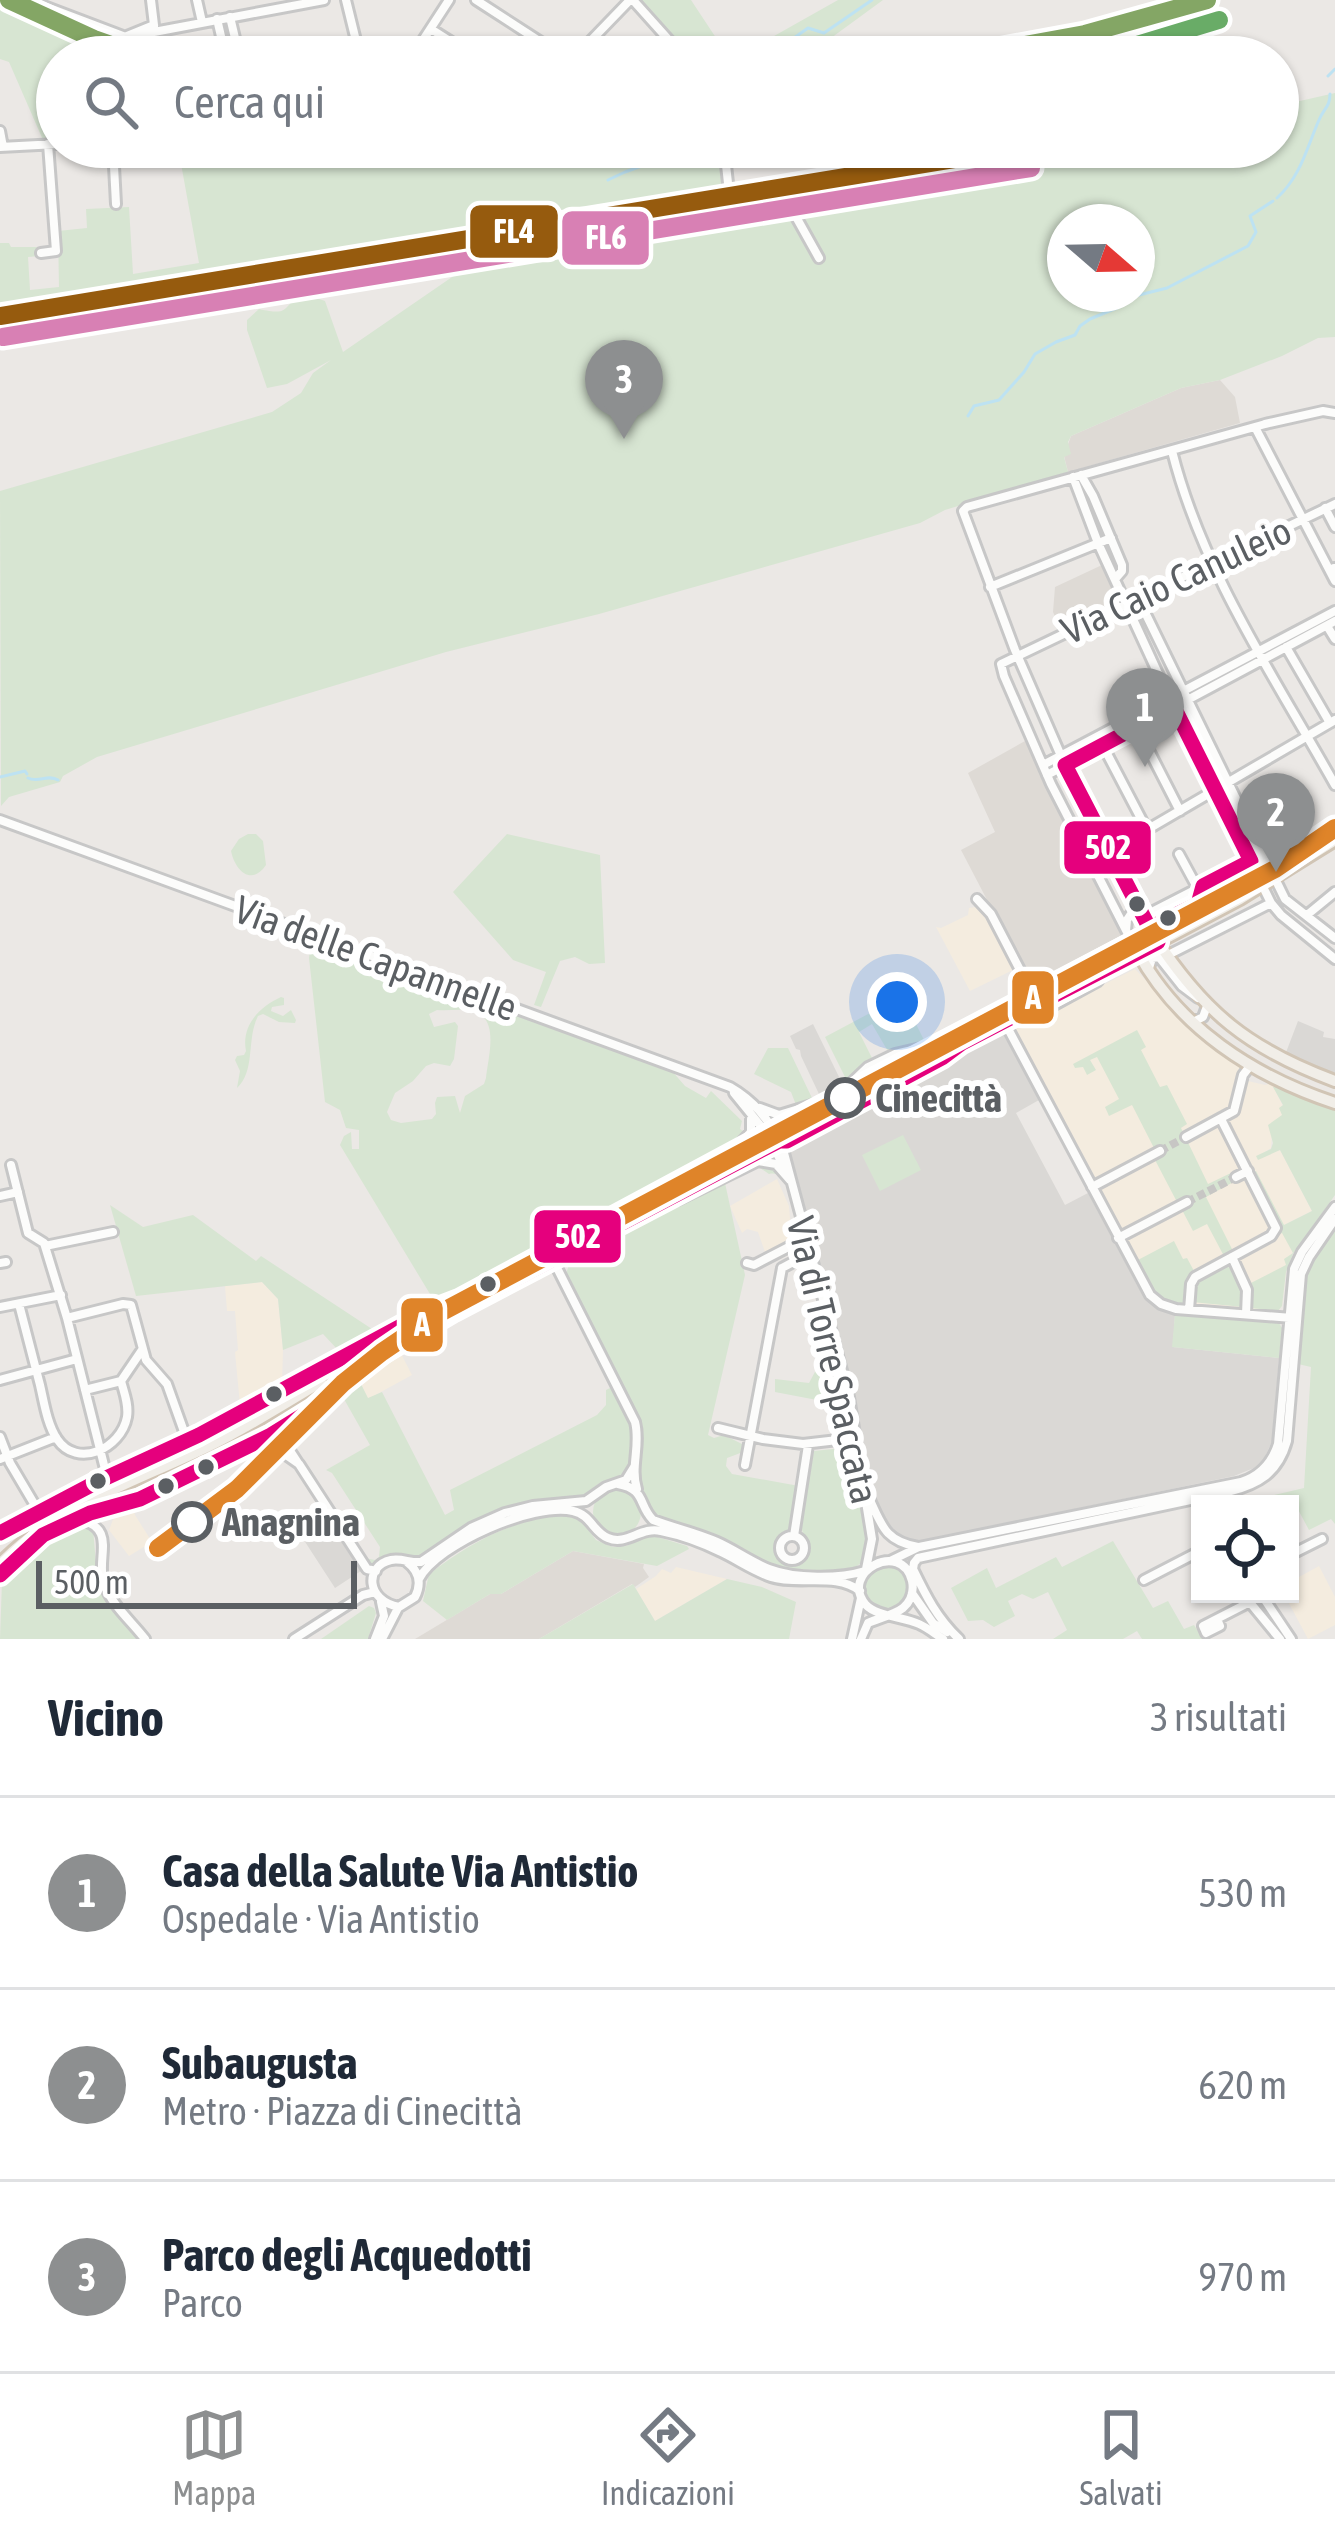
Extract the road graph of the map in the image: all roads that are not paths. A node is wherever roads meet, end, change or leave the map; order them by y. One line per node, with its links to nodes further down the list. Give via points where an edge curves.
1 (28, 0): 15 (street)
2 (151, 0): 13 (street)
3 (197, 0): 12 (street)
4 (324, 0): 9 (street)
5 (346, 0): 19 (street)
6 (449, 0): 14 (street)
7 (476, 0): 22 (street)
8 (632, 0): 23 (street); 24 (street)
9 (297, 3): 10 (street)
10 (230, 16): 11 (street); 18 (street)
11 (217, 19): 12 (street); 17 (street)
12 (202, 22): 13 (street)
13 (154, 28): 16 (street)
14 (430, 29): 20 (street); 21 (street)
15 (122, 36)
16 (127, 36)
17 (221, 36)
18 (235, 36)
19 (355, 36)
20 (426, 36)
21 (441, 36)
22 (532, 36)
23 (598, 36)
24 (665, 36)
25 (0, 131): 27 (street)
26 (36, 145): 27 (street)
27 (2, 147)
28 (54, 168): 33 (street, via 56,251)
29 (114, 168): 32 (street)
30 (726, 168): 31 (street)
31 (729, 192)
32 (116, 204)
33 (41, 253)
34 (523, 254): 35 (street, via 777,207 790,210)
35 (819, 258)
36 (1334, 415): 37 (street)
37 (1252, 429): 38 (street); 41 (street)
38 (1172, 451): 39 (street); 47 (street)
39 (1081, 478): 43 (street); 44 (street, via 1076,489); 50 (street, via 964,509)
40 (1330, 506): 41 (street, Via Caio Canuleio); 42 (street)
41 (1302, 520): 46 (street); 47 (street, Via Caio Canuleio)
42 (1335, 527)
43 (1111, 538): 44 (street); 48 (street, via 1123,566)
44 (1099, 543): 48 (street); 50 (street)
45 (1335, 548): 46 (street)
46 (1322, 556): 49 (street)
47 (1212, 562): 51 (street, Via Caio Canuleio); 58 (street)
48 (1115, 579): 52 (street)
49 (1335, 581)
50 (990, 587): 57 (street)
51 (1138, 598): 52 (street, Via Caio Canuleio); 59 (street)
52 (1126, 604): 57 (street, Via Caio Canuleio); 60 (street)
53 (1335, 611): 58 (street)
54 (1331, 623): 55 (street); 56 (street)
55 (1335, 639)
56 (1286, 647): 58 (street); 61 (street)
57 (1017, 655): 66 (street); 67 (street, via 1000,668)
58 (1262, 655): 59 (street); 64 (street)
59 (1184, 696): 60 (street); 68 (street)
60 (1172, 703): 62 (street); 63 (street); 70 (street)
61 (1332, 722): 64 (street)
62 (1137, 727): 63 (street); 71 (street)
63 (1123, 729): 65 (street); 66 (street)
64 (1308, 736): 68 (street); 69 (street)
65 (1103, 745): 66 (street); 74 (street)
66 (1063, 760): 67 (street); 77 (street)
67 (1045, 770): 81 (street)
68 (1228, 783): 70 (street); 79 (street)
69 (1335, 785)
70 (1215, 790): 71 (street); 80 (street)
71 (1180, 811): 74 (street)
72 (0, 817): 110 (street, Via delle Capannelle)
73 (1335, 826): 76 (main road)
74 (1147, 830): 77 (street)
75 (1335, 840): 76 (main road)
76 (1318, 845): 82 (main road)
77 (1108, 852): 81 (street); 88 (street)
78 (1179, 854): 84 (street)
79 (1263, 854): 80 (street); 82 (street)
80 (1251, 861): 83 (street); 84 (street)
81 (1090, 862): 90 (street)
82 (1273, 874): 83 (main road); 91 (street, via 1285,899)
83 (1261, 881): 87 (street); 89 (main road); 94 (main road)
84 (1198, 889): 92 (street)
85 (1335, 892): 91 (street)
86 (976, 899): 103 (street)
87 (1271, 903): 93 (street); 98 (street)
88 (1135, 904): 90 (street); 92 (street)
89 (1218, 910): 93 (street); 94 (main road)
90 (1117, 913): 96 (street)
91 (1307, 915): 95 (street)
92 (1142, 917): 94 (street); 96 (street, via 1130,915)
93 (1226, 926): 97 (street)
94 (1155, 938): 96 (main road); 97 (main road)
95 (1335, 938)
96 (1132, 942): 99 (main road); 101 (main road); 102 (main road)
97 (1166, 956): 104 (main road)
98 (1335, 958)
99 (1148, 970): 100 (main road, via 1132,964); 104 (street, via 1158,957); 107 (main road)
100 (1098, 981): 102 (main road); 105 (street)
101 (1057, 982): 103 (street); 117 (main road)
102 (1082, 982): 105 (main road)
103 (1031, 992): 112 (street, via 922,1048 893,1054)
104 (1203, 1002): 107 (street, via 1202,1018); 109 (main road, via 1257,1045)
105 (1028, 1011): 106 (main road)
106 (1005, 1022): 117 (main road); 124 (street)
107 (1193, 1022): 108 (main road)
108 (1250, 1066): 113 (main road); 115 (street, via 1236,1109)
109 (1335, 1081)
110 (730, 1087): 111 (street, Via delle Capannelle); 114 (street)
111 (746, 1097): 112 (street, via 777,1115); 117 (street, Via delle Capannelle)
112 (815, 1103): 117 (street)
113 (1335, 1103)
114 (749, 1112): 117 (street); 119 (street, via 750,1134)
115 (1221, 1119): 116 (street); 121 (street)
116 (1186, 1137)
117 (778, 1138): 119 (main road); 123 (street, Via di Torre Spaccata); 128 (main road)
118 (1160, 1151): 124 (street)
119 (716, 1163): 139 (main road, via 634,1208 549,1240)
120 (11, 1165): 125 (street)
121 (1248, 1171): 122 (street); 140 (street, via 1276,1228)
122 (1236, 1177)
123 (791, 1181): 128 (street, via 777,1165 758,1161); 133 (street, Via di Torre Spaccata)
124 (1092, 1187): 132 (street)
125 (18, 1192): 126 (street); 136 (street, via 28,1233)
126 (0, 1196)
127 (1187, 1202): 132 (street)
128 (656, 1206): 134 (main road)
129 (1335, 1207): 153 (street, via 1297,1261)
130 (1335, 1219): 153 (street, via 1302,1270)
131 (113, 1232): 136 (street)
132 (1114, 1234): 150 (street, via 1150,1295)
133 (806, 1238): 135 (street); 137 (street, Via di Torre Spaccata)
134 (583, 1244): 139 (main road); 145 (street)
135 (792, 1245): 138 (street); 141 (street)
136 (46, 1246): 146 (street)
137 (810, 1253): 141 (street); 170 (street, Via di Torre Spaccata)
138 (775, 1255): 142 (street); 143 (street)
139 (551, 1256): 144 (main road); 145 (street); 148 (main road)
140 (1232, 1257): 150 (street, via 1192,1279); 151 (street, via 1246,1287)
141 (797, 1259): 143 (street)
142 (747, 1263)
143 (782, 1268): 166 (street)
144 (533, 1270): 145 (street); 148 (main road)
145 (562, 1277): 179 (street, via 635,1422)
146 (61, 1295): 147 (street); 152 (street)
147 (20, 1304): 149 (street); 156 (street)
148 (457, 1306): 157 (main road); 161 (main road, via 425,1313); 164 (main road)
149 (0, 1307)
150 (1189, 1310): 151 (street)
151 (1246, 1314): 153 (street)
152 (67, 1318): 154 (street, via 130,1304); 155 (street)
153 (1292, 1320): 186 (street, via 1281,1458 1256,1484)
154 (143, 1349): 159 (street); 171 (street, via 168,1386)
155 (77, 1360): 156 (street); 160 (street)
156 (36, 1371): 158 (street); 168 (street)
157 (320, 1379): 175 (main road, bridge); 180 (main road, bridge, via 226,1432)
158 (0, 1380)
159 (121, 1381): 160 (street); 174 (street, via 125,1424)
160 (85, 1390): 174 (street)
161 (265, 1400): 162 (main road); 164 (main road, via 270,1420)
162 (242, 1412): 163 (main road); 171 (main road)
163 (256, 1420): 169 (street); 173 (main road, via 254,1436)
164 (288, 1425): 169 (main road); 177 (street, via 284,1440)
165 (718, 1428): 166 (street)
166 (751, 1436): 172 (street); 178 (street)
167 (0, 1437): 176 (street)
168 (56, 1437): 174 (street, via 78,1452); 176 (street)
169 (268, 1437): 173 (main road); 177 (street)
170 (856, 1438): 172 (street); 181 (street, Via di Torre Spaccata)
171 (188, 1441): 180 (main road)
172 (808, 1445): 196 (street)
173 (240, 1448): 184 (main road)
174 (101, 1450): 180 (street)
175 (190, 1455): 192 (main road, bridge); 209 (main road, bridge, via 62,1516 29,1538)
176 (3, 1457): 191 (street)
177 (299, 1464): 208 (street)
178 (745, 1465)
179 (634, 1467): 182 (street); 187 (street)
180 (105, 1483): 191 (main road); 195 (main road)
181 (863, 1483): 197 (street, Via di Torre Spaccata); 200 (street, via 888,1535)
182 (617, 1484): 185 (street); 187 (street)
183 (133, 1490): 184 (main road)
184 (153, 1493): 192 (main road)
185 (596, 1495): 193 (street); 206 (street, via 505,1513 423,1561)
186 (1215, 1495)
187 (640, 1496): 190 (street)
188 (1191, 1500): 199 (street)
189 (1191, 1500): 200 (street)
190 (646, 1510): 194 (street); 207 (street, via 655,1521 775,1570)
191 (39, 1512): 195 (main road)
192 (75, 1518): 203 (main road); 224 (street, via 100,1534 104,1584)
193 (592, 1521): 194 (street, via 611,1539); 211 (street, via 558,1510 505,1521 470,1537)
194 (637, 1532): 213 (street, via 685,1538 776,1578 846,1582)
195 (0, 1534)
196 (794, 1536)
197 (872, 1539): 205 (street, Via di Torre Spaccata); 207 (street, Via di Torre Spaccata)
198 (1322, 1539): 201 (street)
199 (981, 1543): 210 (street, via 918,1554); 215 (street, via 915,1561)
200 (920, 1547): 205 (street)
201 (1299, 1550)
202 (0, 1552): 203 (main road)
203 (19, 1556): 209 (main road)
204 (1191, 1556): 212 (street)
205 (888, 1561): 207 (street); 210 (street)
206 (407, 1562): 208 (street); 211 (street)
207 (866, 1570): 213 (street)
208 (376, 1571): 214 (street)
209 (1, 1572)
210 (909, 1574): 215 (street)
211 (419, 1579): 219 (street, via 414,1599)
212 (1144, 1580)
213 (860, 1594): 220 (street, via 872,1610); 227 (street)
214 (378, 1597): 219 (street); 225 (street, via 363,1595); 226 (street, via 385,1614)
215 (919, 1599): 220 (street); 223 (street); 228 (street)
216 (1239, 1603): 222 (street)
217 (1252, 1603): 221 (street)
218 (1264, 1603): 221 (street)
219 (399, 1606): 226 (street)
220 (889, 1614): 223 (street); 227 (street)
221 (1268, 1615): 229 (street); 230 (street)
222 (1216, 1619)
223 (946, 1637): 228 (street)
224 (145, 1639)
225 (294, 1639)
226 (379, 1639)
227 (857, 1639)
228 (959, 1639)
229 (1280, 1639)
230 (1291, 1639)

